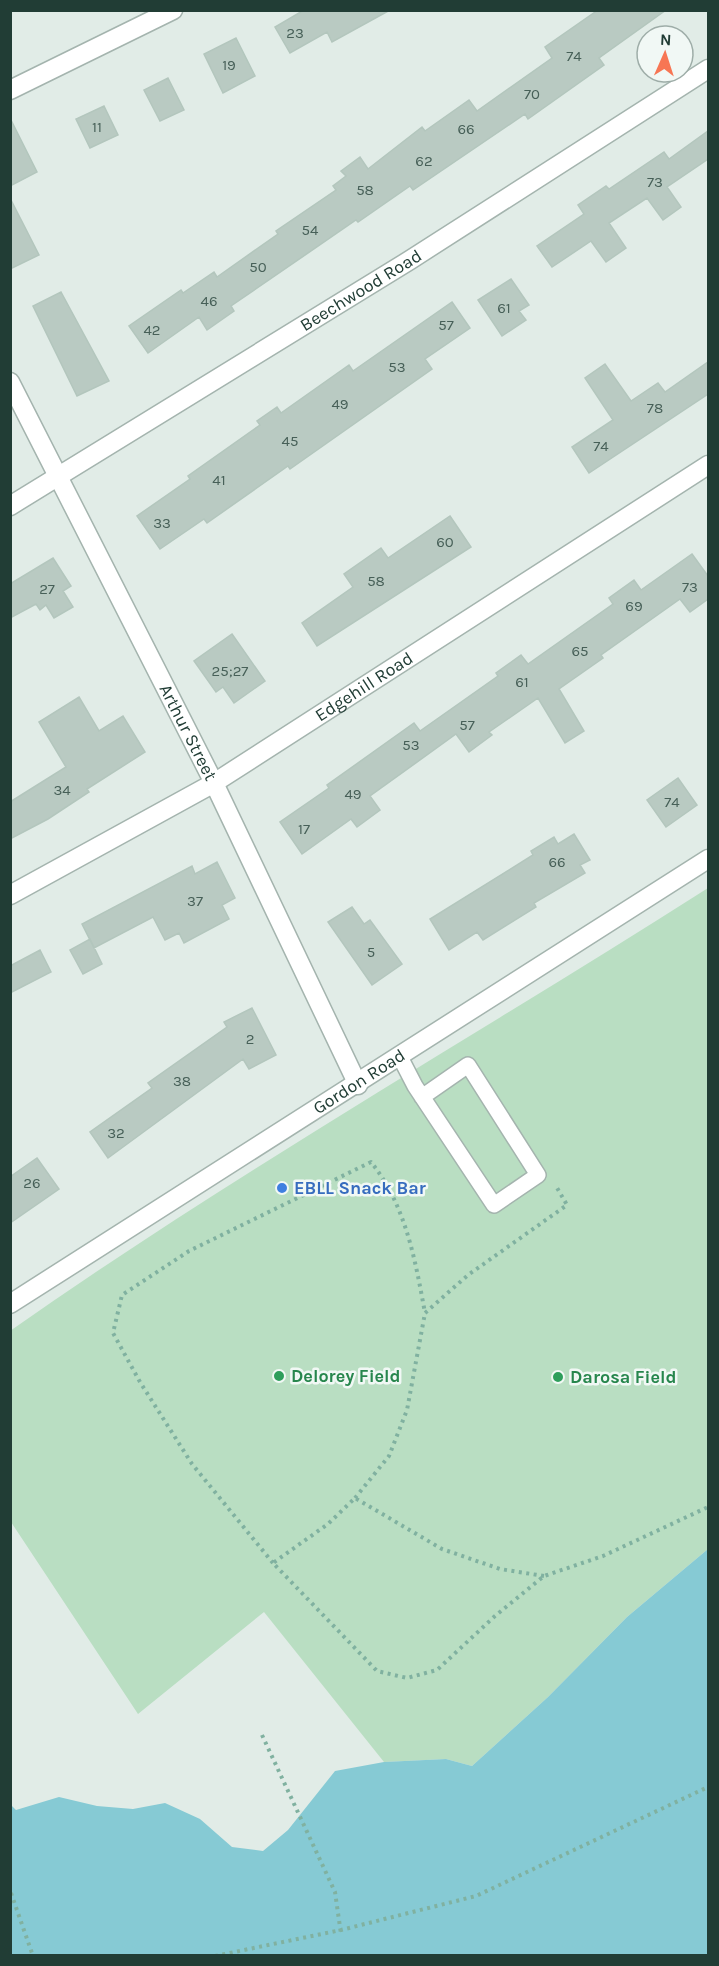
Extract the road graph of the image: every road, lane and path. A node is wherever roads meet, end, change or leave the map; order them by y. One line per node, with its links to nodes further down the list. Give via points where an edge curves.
1 (173, 10): 3 (street)
2 (708, 69): 6 (street, Beechwood Road)
3 (10, 90)
4 (10, 382): 6 (street, Arthur Street)
5 (708, 465): 8 (street, Edgehill Road)
6 (58, 478): 7 (street, Beechwood Road); 8 (street, Arthur Street)
7 (10, 506)
8 (214, 783): 10 (street, Edgehill Road); 12 (street, Arthur Street)
9 (708, 859): 11 (street, Gordon Road)
10 (10, 895)
11 (400, 1057): 12 (street, Gordon Road); 13 (lane)
12 (358, 1085): 15 (street, Gordon Road)
13 (423, 1097): 14 (lane, via 494,1205); 14 (lane, via 468,1065)
14 (538, 1175): 16 (path, via 555,1184 567,1205 468,1275)
15 (10, 1304)
16 (424, 1313): 17 (path, via 407,1410 389,1456); 19 (path, via 411,1240 386,1180 371,1162 189,1251 122,1295 113,1333 140,1382 192,1464)
17 (355, 1498): 19 (path, via 328,1524); 20 (path, via 442,1549 500,1569)
18 (708, 1507): 20 (path, via 603,1556)
19 (273, 1563): 20 (path, via 377,1671 407,1678 437,1670)
20 (544, 1576)
21 (262, 1735): 24 (path, via 335,1892)
22 (708, 1787): 24 (path, via 476,1896)
23 (11, 1893): 25 (path)
24 (341, 1932): 26 (path)
25 (33, 1956)
26 (215, 1956)

